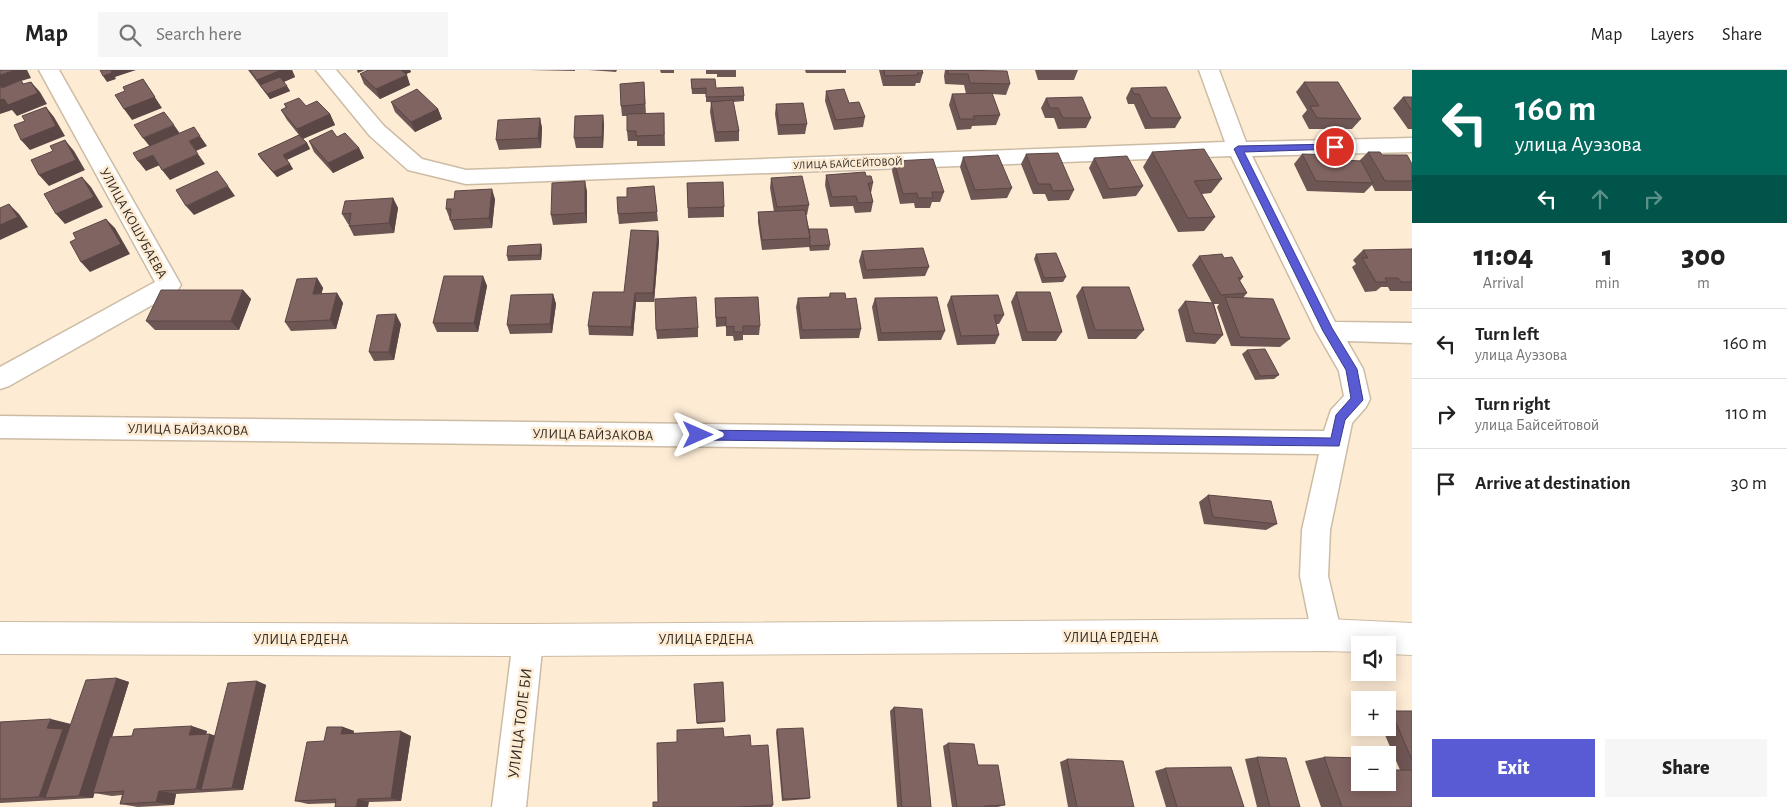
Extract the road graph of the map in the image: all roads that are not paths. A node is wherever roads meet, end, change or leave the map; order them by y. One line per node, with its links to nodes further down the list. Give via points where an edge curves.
1 (49, 70): 8 (street, УЛИЦА КОШУБАЕВА, via 169,285)
2 (326, 70): 5 (street, УЛИЦА БАЙСЕЙТОВОЙ, via 377,131 415,165 466,177)
3 (1209, 70): 5 (street)
4 (1412, 145): 5 (street, УЛИЦА БАЙСЕЙТОВОЙ)
5 (1238, 149): 6 (street)
6 (1328, 331): 7 (street); 10 (street, via 1352,369 1357,400 1340,418)
7 (1412, 332)
8 (0, 379)
9 (0, 427): 10 (street, УЛИЦА БАЙЗАКОВА)
10 (1335, 443): 11 (street, via 1316,530 1314,567)
11 (1327, 635): 13 (street, УЛИЦА ЕРДЕНА); 14 (street, УЛИЦА ЕРДЕНА)
12 (0, 638): 14 (street, УЛИЦА ЕРДЕНА)
13 (1412, 639)
14 (528, 640): 15 (street, УЛИЦА ТОЛЕ БИ)
15 (509, 807)

